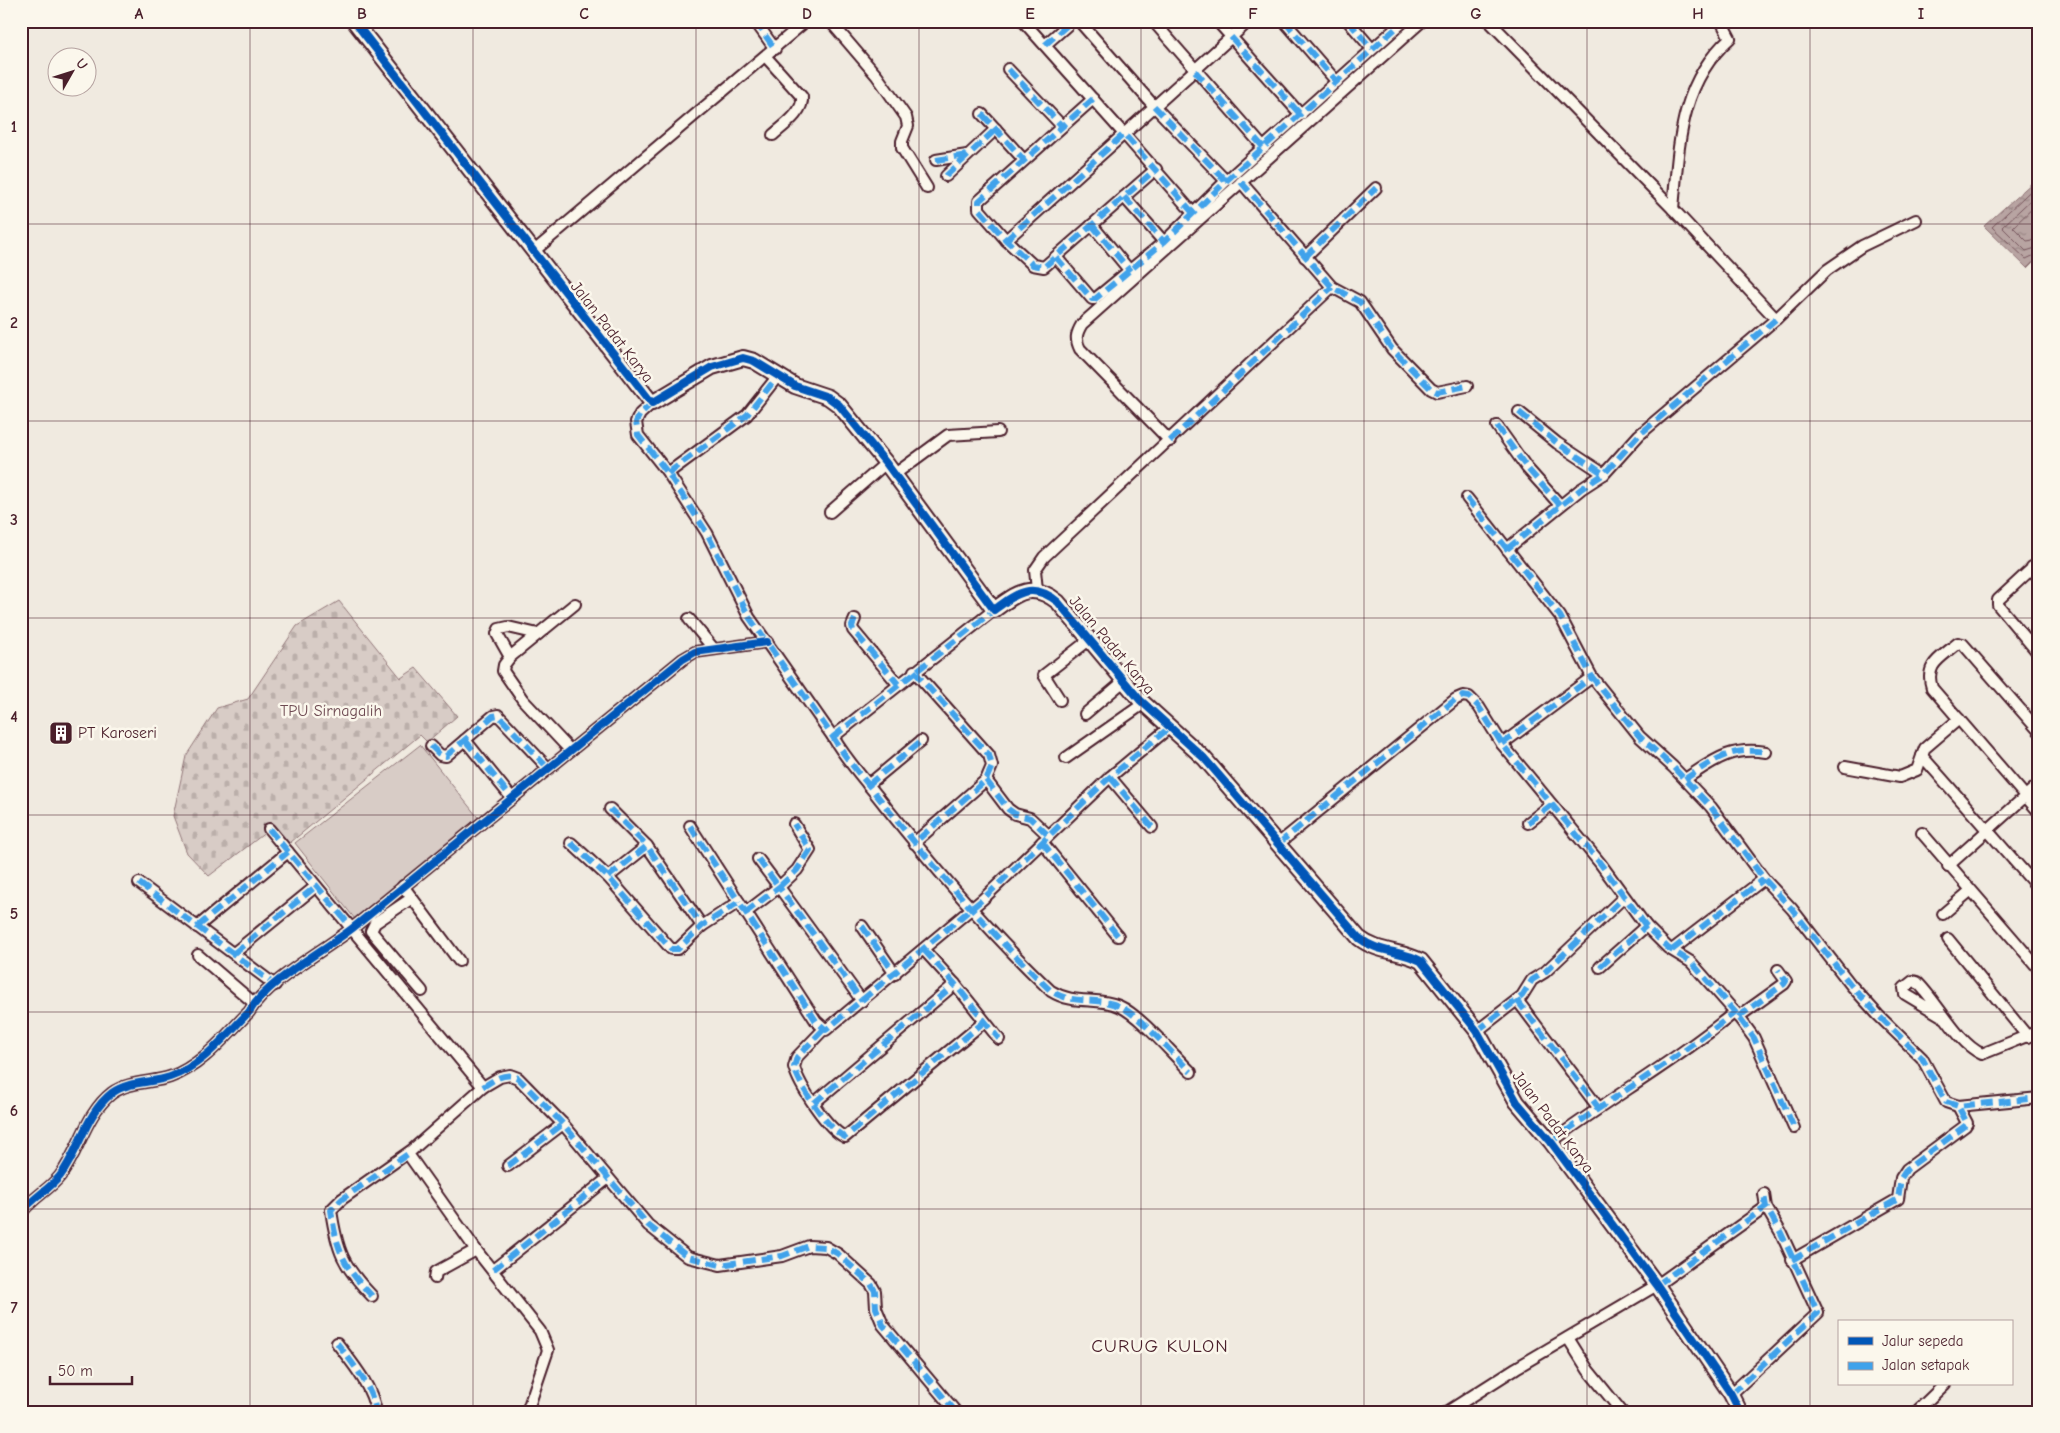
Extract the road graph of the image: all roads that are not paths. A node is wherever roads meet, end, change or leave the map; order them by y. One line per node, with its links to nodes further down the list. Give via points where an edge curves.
1 (354, 21): 50 (street, Jalan Padat Karya)
2 (755, 21): 19 (street)
3 (806, 21): 19 (street)
4 (830, 21): 41 (street, via 877,76 906,117 908,126 902,148)
5 (1023, 21): 18 (street)
6 (1072, 21): 18 (street)
7 (1079, 21): 26 (street)
8 (1153, 21): 23 (street)
9 (1217, 21): 17 (street)
10 (1249, 21): 17 (street)
11 (1284, 21): 24 (street)
12 (1348, 21): 20 (street)
13 (1404, 21): 20 (street)
14 (1422, 21): 40 (street)
15 (1489, 21): 44 (street)
16 (1721, 21): 44 (street, via 1730,38 1708,62 1685,108)
17 (1231, 37): 23 (street); 28 (street)
18 (1044, 45): 25 (street)
19 (775, 48): 21 (street)
20 (1372, 49): 24 (street)
21 (766, 57): 32 (street, via 802,97 799,110); 50 (street)
22 (1008, 69): 29 (street)
23 (1195, 70): 26 (street); 33 (street)
24 (1337, 82): 28 (street)
25 (1093, 99): 29 (street); 31 (street)
26 (1154, 106): 31 (street); 39 (street)
27 (982, 114): 30 (street)
28 (1301, 115): 33 (street)
29 (1061, 125): 36 (street)
30 (996, 129): 34 (street); 36 (street)
31 (1124, 134): 37 (street); 48 (street)
32 (773, 135)
33 (1264, 148): 39 (street)
34 (967, 156): 35 (street); 38 (street)
35 (936, 160)
36 (1024, 160): 48 (street, via 978,203 979,209)
37 (1156, 169): 43 (street); 45 (street)
38 (946, 176)
39 (1226, 181): 45 (street)
40 (1241, 182): 52 (street); 62 (street, via 1082,324 1076,333 1080,349)
41 (927, 188)
42 (1376, 188): 52 (street)
43 (1124, 197): 47 (street); 49 (street)
44 (1673, 209): 55 (street)
45 (1193, 213): 49 (street)
46 (1916, 220): 55 (street, via 1862,246 1827,270)
47 (1092, 225): 51 (street); 53 (street)
48 (1006, 240): 51 (street, via 1039,268)
49 (1164, 242): 53 (street)
50 (533, 252): 58 (street, Jalan Padat Karya)
51 (1056, 257): 53 (street, via 1094,299)
52 (1305, 257): 54 (street)
53 (1130, 271)
54 (1332, 287): 57 (street, via 1360,302 1392,349 1431,389 1438,392); 62 (street)
55 (1776, 318): 66 (street, via 1639,435)
56 (777, 377): 58 (street, Jalan Padat Karya, via 754,361 743,358 712,367); 63 (street, Jalan Padat Karya, via 828,397 839,405); 64 (street, via 747,415)
57 (1467, 386)
58 (652, 404): 64 (street, via 640,414 636,427 638,435)
59 (1519, 412): 66 (street, via 1557,443)
60 (1497, 426): 68 (street)
61 (998, 432): 65 (street, via 948,435)
62 (1170, 441): 72 (street, via 1044,557 1035,570)
63 (886, 462): 65 (street, Jalan Padat Karya); 69 (street)
64 (668, 473): 79 (street, via 707,533 740,604)
65 (895, 474): 74 (street, Jalan Padat Karya)
66 (1604, 474): 68 (street)
67 (1466, 498): 70 (street)
68 (1560, 505): 70 (street)
69 (830, 512)
70 (1507, 548): 84 (street, via 1560,616)
71 (2036, 568): 81 (street, via 1998,600 1998,605)
72 (1037, 590): 74 (street, via 1017,594); 78 (street, Jalan Padat Karya, via 1058,602)
73 (575, 604): 77 (street)
74 (994, 610): 83 (street)
75 (689, 619): 80 (street)
76 (855, 619): 86 (street, via 853,630)
77 (538, 634): 82 (street); 82 (street, via 508,627 499,629 496,634)
78 (1089, 640): 85 (street, Jalan Padat Karya); 87 (street, via 1044,675)
79 (767, 642): 80 (street); 93 (street)
80 (713, 648): 98 (street, via 682,659)
81 (2039, 654)
82 (510, 657): 98 (street, via 503,671 507,680)
83 (914, 671): 86 (street); 106 (street, via 991,758 992,766)
84 (1592, 677): 96 (street); 105 (street, via 1640,737)
85 (1124, 681): 88 (street, Jalan Padat Karya); 89 (street)
86 (898, 684): 93 (street)
87 (1060, 700)
88 (1143, 704): 91 (street, Jalan Padat Karya); 101 (street)
89 (1085, 714)
90 (1959, 719): 92 (street, via 1932,688 1928,677 1931,666 1958,643 1970,650); 100 (street, via 1924,748); 109 (street)
91 (1170, 728): 104 (street); 124 (street, Jalan Padat Karya, via 1204,758)
92 (2039, 731)
93 (833, 737): 108 (street, via 844,757)
94 (465, 740): 97 (street, via 445,756); 102 (street, via 498,715); 110 (street)
95 (921, 741): 108 (street)
96 (1502, 744): 111 (street); 124 (street, via 1470,697 1456,699)
97 (431, 746)
98 (570, 749): 102 (street)
99 (1766, 752): 105 (street, via 1750,749 1724,754)
100 (1922, 756): 103 (street, via 1917,770 1900,777); 119 (street)
101 (1066, 758)
102 (547, 767): 110 (street)
103 (1845, 767)
104 (1110, 777): 117 (street); 121 (street)
105 (1685, 779): 130 (street, via 1711,807)
106 (986, 780): 121 (street, via 1008,809 1030,818); 123 (street)
107 (2039, 784): 109 (street)
108 (868, 785): 123 (street)
109 (2024, 796): 113 (street); 119 (street)
110 (511, 797): 132 (street)
111 (1550, 805): 114 (street); 137 (street, via 1600,863)
112 (610, 809): 125 (street)
113 (2039, 812)
114 (1528, 823)
115 (794, 824): 134 (street, via 810,850)
116 (690, 826): 139 (street)
117 (1152, 827)
118 (269, 829): 126 (street)
119 (1986, 831): 128 (street); 135 (street)
120 (1922, 833): 128 (street)
121 (1045, 839): 140 (street); 148 (street)
122 (571, 843): 129 (street)
123 (914, 843): 140 (street)
124 (1278, 844): 170 (street, Jalan Padat Karya, via 1365,943 1378,950 1421,961)
125 (647, 846): 129 (street); 143 (street)
126 (288, 852): 133 (street); 146 (street)
127 (758, 858): 134 (street)
128 (1948, 866): 136 (street)
129 (608, 877): 143 (street, via 671,949 678,949)
130 (1764, 879): 151 (street); 177 (street, via 1792,909 1858,993 1922,1058 1946,1102)
131 (139, 883): 146 (street)
132 (403, 886): 138 (street); 147 (street)
133 (315, 887): 147 (street); 152 (street)
134 (780, 887): 141 (street); 162 (street)
135 (2039, 889)
136 (1970, 891): 142 (street); 156 (street)
137 (1624, 897): 145 (street); 163 (street, via 1545,972 1532,980)
138 (412, 898): 154 (street); 161 (street, via 375,923 371,931)
139 (739, 902): 141 (street); 143 (street)
140 (971, 908): 150 (street); 173 (street, via 1052,991 1062,998 1120,1006)
141 (745, 912): 168 (street)
142 (1943, 914)
143 (702, 926)
144 (862, 926): 158 (street)
145 (1646, 926): 151 (street); 155 (street)
146 (197, 927): 152 (street)
147 (352, 928): 160 (street); 174 (street)
148 (1118, 936)
149 (1948, 939): 171 (street)
150 (924, 950): 158 (street); 159 (street)
151 (1672, 950): 165 (street, via 1692,962)
152 (234, 953): 160 (street)
153 (198, 955): 164 (street)
154 (459, 961)
155 (1600, 967)
156 (2039, 969)
157 (1778, 970): 165 (street, via 1785,977 1784,984)
158 (894, 974): 162 (street)
159 (955, 984): 167 (street); 176 (street)
160 (276, 985): 164 (street)
161 (422, 991)
162 (862, 1000): 168 (street)
163 (1517, 1000): 170 (street); 178 (street)
164 (254, 1003): 187 (street, via 249,1012 197,1063 172,1076 122,1087 112,1094 91,1118 59,1178)
165 (1737, 1014): 178 (street); 180 (street, via 1754,1038)
166 (1945, 1018): 171 (street, via 1969,1045 1982,1054)
167 (984, 1022): 172 (street); 176 (street, via 846,1136 838,1134)
168 (824, 1030): 176 (street, via 794,1062 796,1074)
169 (2039, 1031): 171 (street)
170 (1477, 1032): 181 (street, Jalan Padat Karya, via 1517,1102)
171 (2028, 1036)
172 (999, 1039)
173 (1191, 1072)
174 (483, 1088): 179 (street, via 500,1077 514,1075); 182 (street)
175 (2039, 1098): 177 (street)
176 (814, 1103)
177 (1958, 1106): 189 (street, via 1965,1126 1907,1169 1901,1178 1898,1198)
178 (1598, 1108): 181 (street)
179 (563, 1124): 183 (street); 184 (street)
180 (1794, 1128)
181 (1551, 1142): 192 (street, Jalan Padat Karya)
182 (408, 1154): 188 (street); 193 (street, via 331,1210 335,1239 343,1260)
183 (508, 1166)
184 (607, 1179): 190 (street); 200 (street, via 648,1225 688,1257 720,1265 782,1256 816,1246 838,1254 871,1284 883,1325)
185 (1764, 1194): 186 (street)
186 (1766, 1207): 189 (street); 192 (street)
187 (21, 1213)
188 (476, 1250): 190 (street); 191 (street, via 436,1272)
189 (1792, 1260): 197 (street, via 1818,1312)
190 (493, 1270): 199 (street, via 540,1331 548,1350)
191 (435, 1278)
192 (1657, 1285): 194 (street); 197 (street, Jalan Padat Karya)
193 (372, 1296)
194 (1568, 1338): 201 (street); 202 (street, via 1588,1370)
195 (337, 1343): 198 (street, via 359,1372 374,1399)
196 (1943, 1386): 204 (street)
197 (1731, 1394): 203 (street, Jalan Padat Karya)
198 (376, 1412)
199 (527, 1412)
200 (956, 1412)
201 (1447, 1412)
202 (1622, 1412)
203 (1740, 1412)
204 (1916, 1412)

